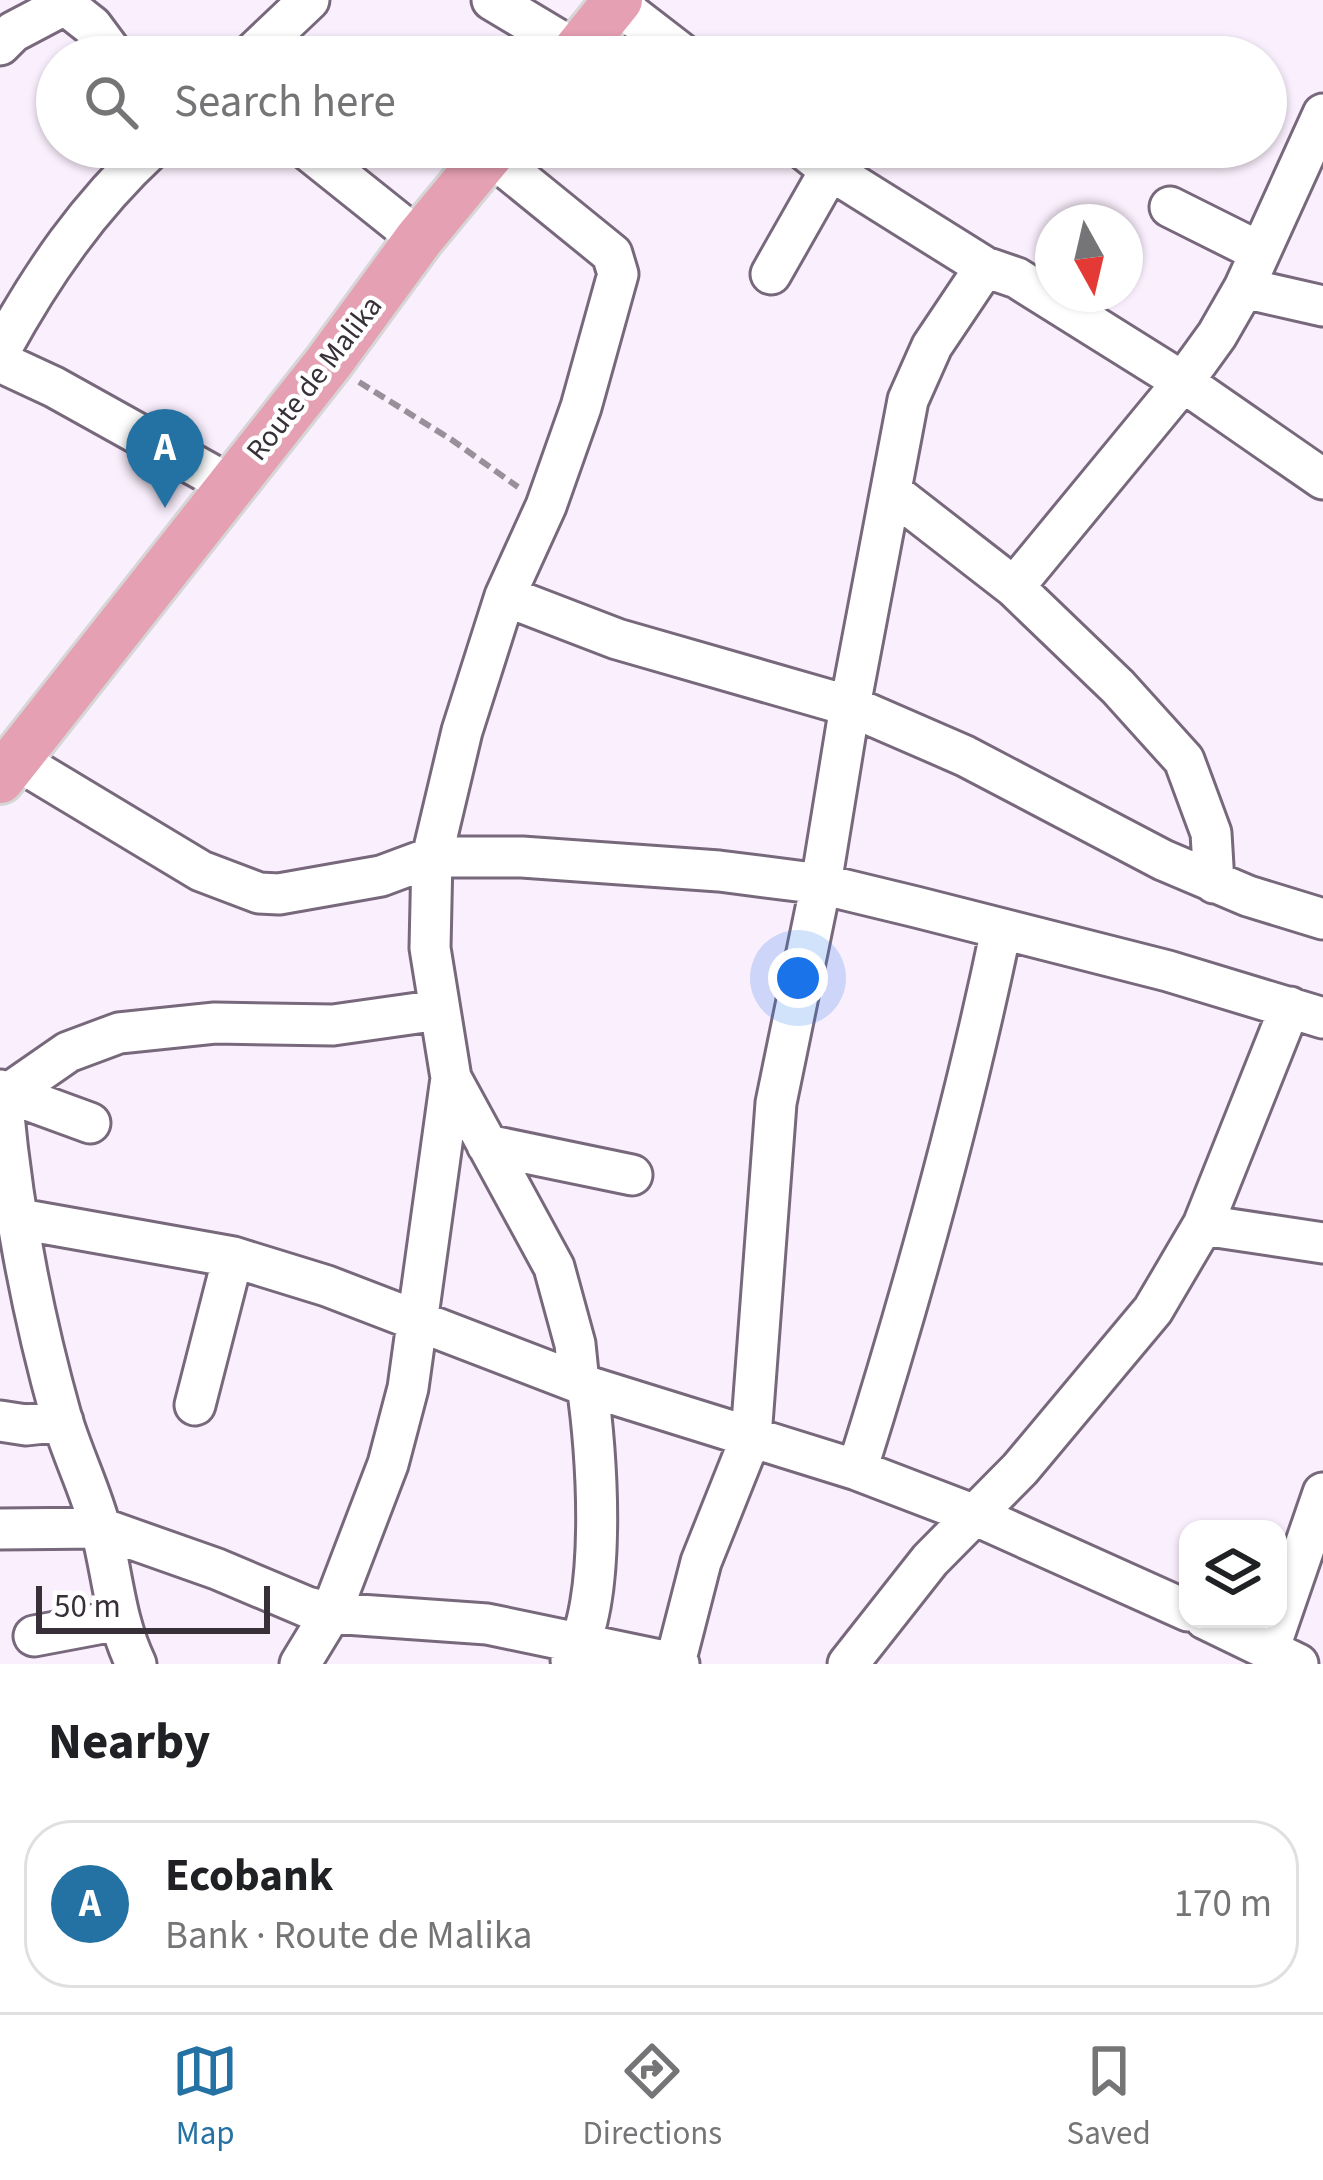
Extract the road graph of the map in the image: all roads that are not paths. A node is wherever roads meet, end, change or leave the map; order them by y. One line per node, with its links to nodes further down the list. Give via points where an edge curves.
1 (309, 0): 6 (street)
2 (493, 0): 7 (street)
3 (617, 1): 8 (main road); 9 (street)
4 (63, 2): 5 (street); 10 (street)
5 (99, 36)
6 (270, 36)
7 (547, 36)
8 (589, 36)
9 (660, 36)
10 (0, 45)
11 (1323, 114): 21 (street)
12 (133, 168): 24 (street, via 72,232)
13 (330, 168): 19 (street)
14 (477, 168): 19 (main road, Route de Malika)
15 (513, 168): 31 (street, via 612,254 618,274 547,506)
16 (811, 168): 22 (street)
17 (831, 168): 20 (street)
18 (1170, 207): 21 (street)
19 (419, 239): 28 (main road, Route de Malika)
20 (985, 267): 26 (street, via 1017,278); 29 (street, via 932,346 908,400)
21 (1252, 270): 23 (street); 26 (street)
22 (771, 274)
23 (1323, 306)
24 (0, 351)
25 (0, 362): 28 (street)
26 (1183, 382): 27 (street); 30 (street)
27 (1323, 478)
28 (230, 485): 33 (main road, Route de Malika)
29 (892, 493): 30 (street); 32 (street)
30 (1014, 587): 35 (street, via 1184,760 1207,820)
31 (506, 596): 32 (street, via 617,639); 34 (street, via 461,731)
32 (850, 706): 35 (street); 36 (street)
33 (8, 769): 34 (street, via 259,893 381,876)
34 (432, 857): 36 (street, via 541,858); 39 (street, via 430,948)
35 (1214, 883): 37 (street)
36 (821, 884): 38 (street); 55 (street, via 776,1102)
37 (1323, 919)
38 (1000, 930): 40 (street); 56 (street, via 964,1102)
39 (439, 1010): 41 (street); 42 (street, via 333,1024 119,1033 68,1052)
40 (1306, 1013): 47 (street)
41 (451, 1078): 44 (street); 50 (street)
42 (3, 1093): 43 (street); 46 (street)
43 (90, 1123)
44 (487, 1145): 45 (street); 51 (street, via 554,1268)
45 (632, 1175)
46 (14, 1218): 49 (street); 53 (street)
47 (1203, 1225): 48 (street); 58 (street, via 1153,1310 1020,1469)
48 (1323, 1243)
49 (233, 1257): 50 (street); 52 (street)
50 (419, 1319): 51 (street); 62 (street, via 398,1433)
51 (583, 1384): 55 (street); 66 (street, via 596,1533)
52 (196, 1405)
53 (63, 1420): 54 (street); 59 (street)
54 (0, 1421)
55 (751, 1437): 56 (street); 68 (street, via 701,1562)
56 (857, 1470): 58 (street)
57 (1323, 1493): 67 (street)
58 (972, 1514): 61 (street); 71 (street)
59 (101, 1528): 60 (street); 62 (street); 63 (street)
60 (0, 1529)
61 (1179, 1607)
62 (331, 1612): 66 (street, via 487,1624); 70 (street)
63 (119, 1620): 65 (street); 69 (street)
64 (1223, 1628): 67 (street)
65 (34, 1636)
66 (576, 1653): 68 (street)
67 (1283, 1657)
68 (677, 1663)
69 (136, 1664)
70 (300, 1664)
71 (848, 1664)

